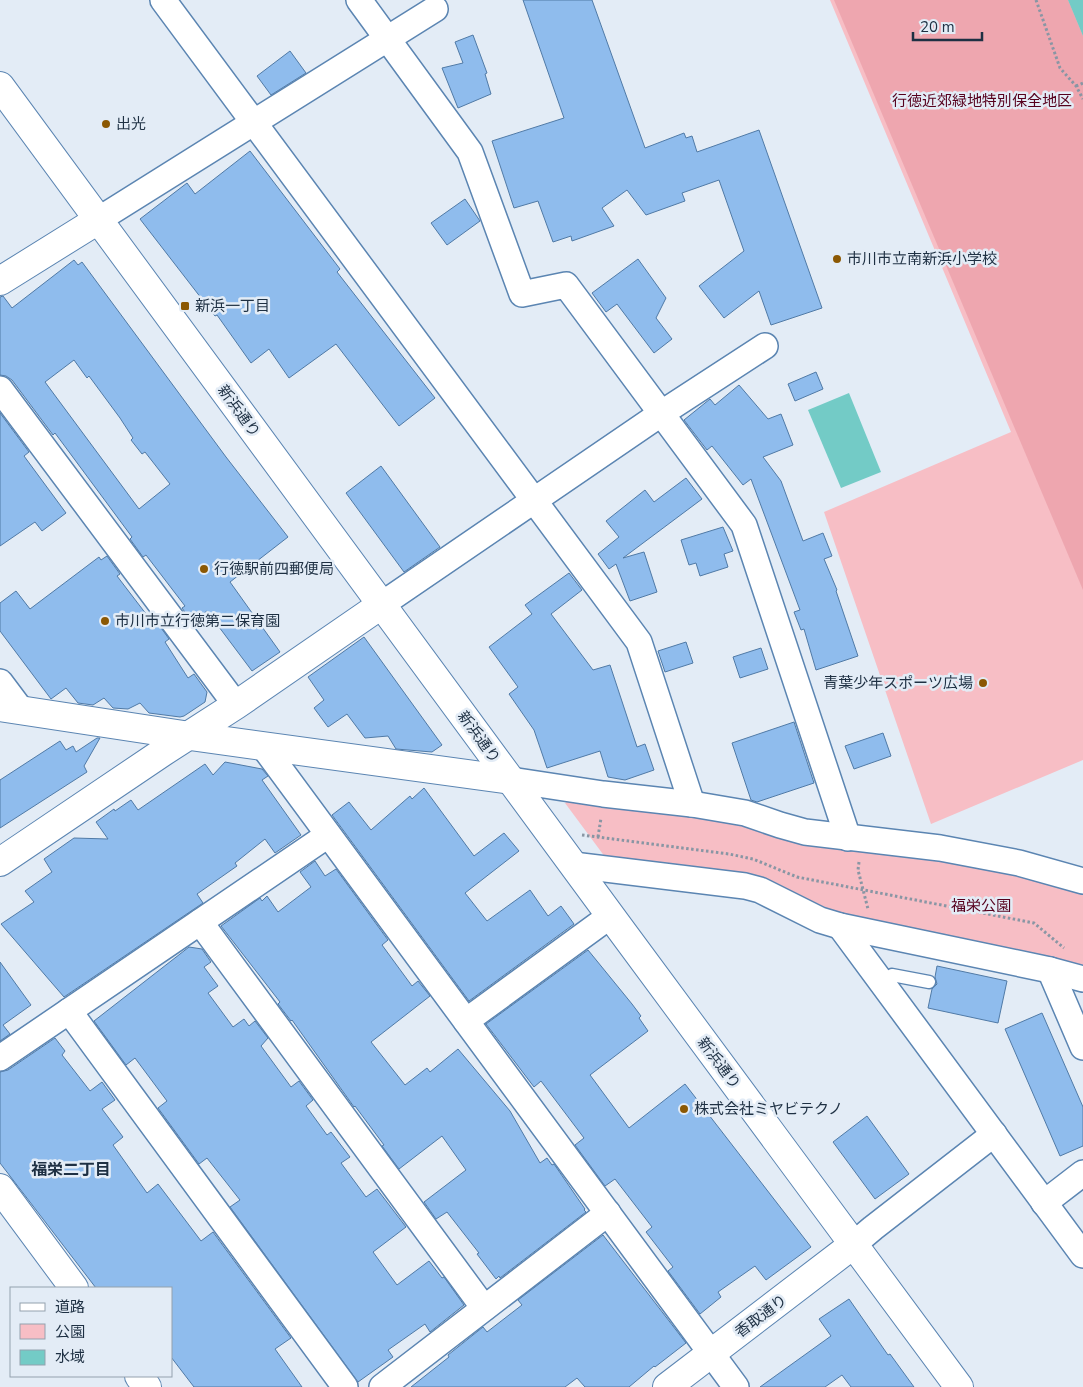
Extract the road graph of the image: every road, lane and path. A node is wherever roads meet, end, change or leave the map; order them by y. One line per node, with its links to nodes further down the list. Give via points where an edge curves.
1 (163, 0): 10 (street)
2 (359, 0): 5 (street)
3 (1036, 0): 8 (path, via 1060,68)
4 (435, 9): 5 (street)
5 (389, 40): 10 (street); 15 (street, via 470,152 522,294 566,285)
6 (1083, 83): 8 (path)
7 (0, 86): 11 (street, 新浜通り)
8 (1076, 86): 9 (path)
9 (1083, 99)
10 (253, 122): 11 (street); 16 (street)
11 (98, 220): 12 (street); 17 (street, 新浜通り)
12 (0, 281)
13 (765, 346): 15 (street)
14 (0, 389): 19 (street)
15 (662, 413): 16 (street); 27 (street, via 744,525)
16 (534, 500): 17 (street); 24 (street, via 639,642)
17 (382, 605): 19 (street); 23 (street, 新浜通り)
18 (0, 682): 20 (street)
19 (236, 705): 21 (street)
20 (11, 709): 21 (street)
21 (190, 736): 22 (street); 28 (street)
22 (263, 746): 23 (street); 26 (street)
23 (511, 780): 24 (street); 29 (street, 新浜通り)
24 (692, 804): 27 (street, via 745,813 805,832)
25 (580, 834): 32 (path, via 729,854 753,859 798,877)
26 (328, 835): 35 (street); 43 (street)
27 (848, 838): 31 (street, via 940,848 1019,863)
28 (0, 862)
29 (573, 865): 34 (street, 新浜通り); 36 (street, via 745,886)
30 (859, 865): 32 (path)
31 (1083, 881)
32 (862, 889): 33 (path); 37 (path, via 1034,923)
33 (870, 914)
34 (610, 916): 43 (street); 51 (street, 新浜通り)
35 (200, 922): 42 (street); 54 (street)
36 (840, 926): 38 (street); 40 (street)
37 (1066, 950)
38 (1050, 970): 39 (street); 44 (street)
39 (1083, 979)
40 (881, 982): 41 (lane, via 892,975); 46 (street)
41 (929, 982)
42 (69, 1011): 45 (street); 56 (street)
43 (466, 1021): 50 (street)
44 (1083, 1047)
45 (0, 1058)
46 (994, 1134): 49 (street); 51 (street)
47 (1083, 1173): 49 (street)
48 (1, 1191): 53 (street)
49 (1044, 1203): 52 (street)
50 (608, 1213): 54 (street); 55 (street)
51 (854, 1244): 55 (street, 香取通り); 60 (street, 新浜通り)
52 (1083, 1255)
53 (73, 1287)
54 (484, 1308): 57 (street)
55 (711, 1354): 58 (street, 香取通り); 59 (street)
56 (345, 1387)
57 (382, 1387)
58 (667, 1387)
59 (736, 1387)
60 (959, 1387)

